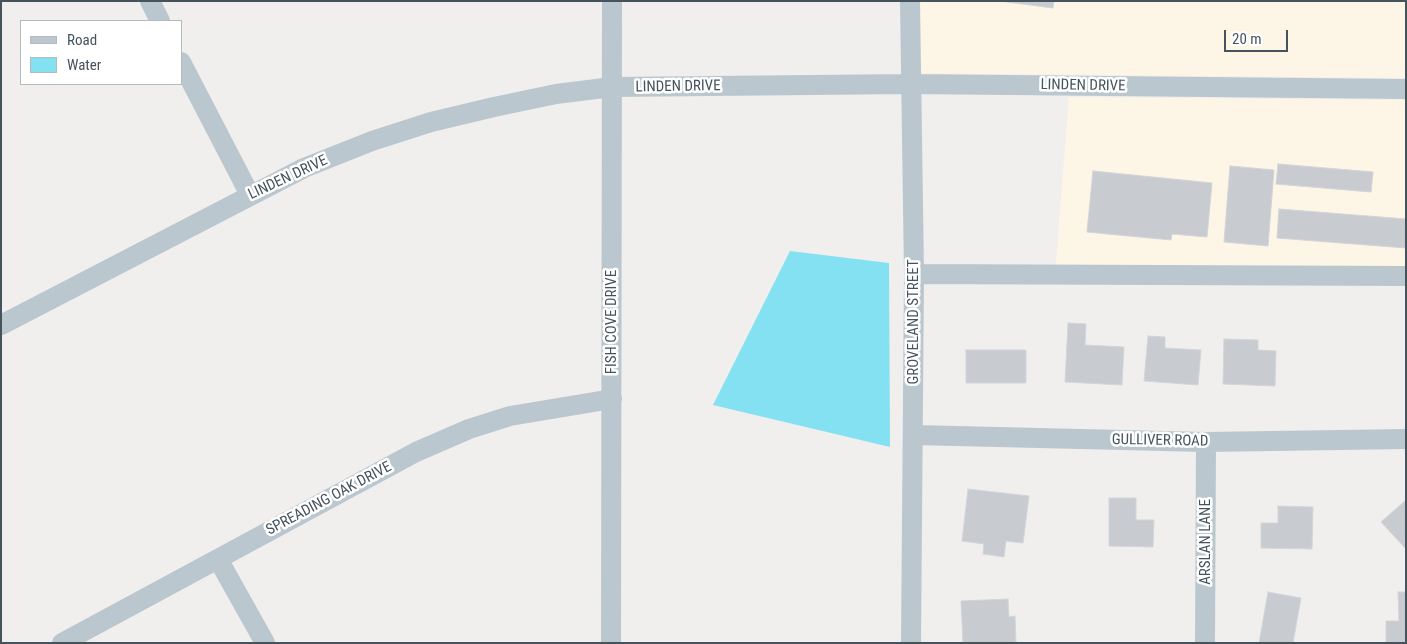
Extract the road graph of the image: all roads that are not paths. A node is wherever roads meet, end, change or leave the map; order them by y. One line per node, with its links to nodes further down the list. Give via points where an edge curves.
1 (150, 1): 4 (street)
2 (612, 1): 7 (street, FISH COVE DRIVE)
3 (910, 1): 6 (street, GROVELAND STREET)
4 (160, 20)
5 (182, 64): 9 (street)
6 (910, 84): 7 (street, LINDEN DRIVE); 8 (street, LINDEN DRIVE); 10 (street, GROVELAND STREET)
7 (612, 87): 9 (street, LINDEN DRIVE, via 556,94 431,122 304,168); 13 (street, FISH COVE DRIVE)
8 (1406, 89)
9 (250, 195): 12 (street, LINDEN DRIVE)
10 (914, 274): 11 (street); 14 (street, GROVELAND STREET)
11 (1406, 276)
12 (1, 325)
13 (612, 399): 17 (street, SPREADING OAK DRIVE, via 510,416 469,429 416,452); 20 (street, FISH COVE DRIVE)
14 (914, 435): 16 (street, GULLIVER ROAD); 21 (street, GROVELAND STREET)
15 (1406, 439): 16 (street, GULLIVER ROAD)
16 (1206, 442): 22 (street, ARSLAN LANE)
17 (218, 558): 18 (street, SPREADING OAK DRIVE); 19 (street)
18 (62, 643)
19 (265, 643)
20 (611, 643)
21 (910, 643)
22 (1205, 643)

